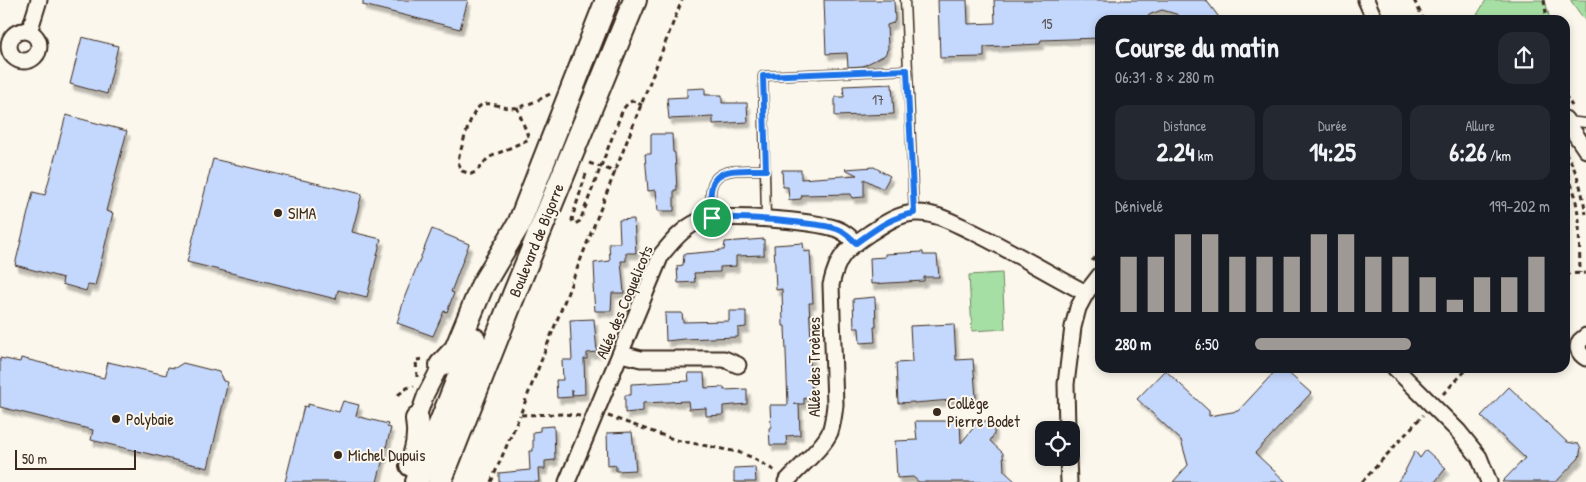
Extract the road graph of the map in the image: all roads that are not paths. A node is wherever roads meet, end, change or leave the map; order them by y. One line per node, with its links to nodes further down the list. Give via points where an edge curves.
1 (39, 0): 7 (street)
2 (607, 0): 18 (main road)
3 (635, 0): 33 (main road, Boulevard de Bigorre)
4 (905, 0): 9 (lane)
5 (1366, 0): 6 (street)
6 (1373, 15)
7 (30, 32): 8 (street, via 15,34); 8 (street, via 39,44 34,58 22,61)
8 (5, 47)
9 (907, 70): 14 (lane, via 763,76); 15 (lane)
10 (1570, 121): 11 (lane)
11 (1586, 123)
12 (1570, 126): 13 (street)
13 (1586, 150)
14 (766, 170): 16 (lane, via 727,171 715,178 711,194); 17 (lane)
15 (914, 213): 19 (street, via 886,222); 21 (street, via 927,213 952,222)
16 (712, 218): 17 (street, Allée des Coquelicots); 23 (street, Allée des Coquelicots, via 683,232 661,255)
17 (766, 219): 19 (street, Allée des Coquelicots, via 836,229 848,234)
18 (519, 224): 25 (main road, via 482,286 456,349); 32 (main road, Boulevard de Bigorre)
19 (856, 243): 35 (street, Allée des Troènes, via 835,267 831,285 833,424 823,443)
20 (1095, 281): 21 (street)
21 (1086, 293): 29 (street, via 1078,308 1069,355)
22 (1586, 336): 24 (street, via 1578,347)
23 (621, 354): 26 (street, via 641,359 724,359); 34 (street, Allée des Coquelicots)
24 (1586, 358)
25 (441, 365): 28 (street)
26 (738, 365)
27 (1400, 373): 37 (street, via 1458,430 1479,457)
28 (417, 419): 31 (main road, via 418,443)
29 (1067, 421)
30 (1068, 466): 36 (street)
31 (404, 482)
32 (417, 482)
33 (440, 482)
34 (567, 482)
35 (786, 482)
36 (1069, 482)
37 (1489, 482)

